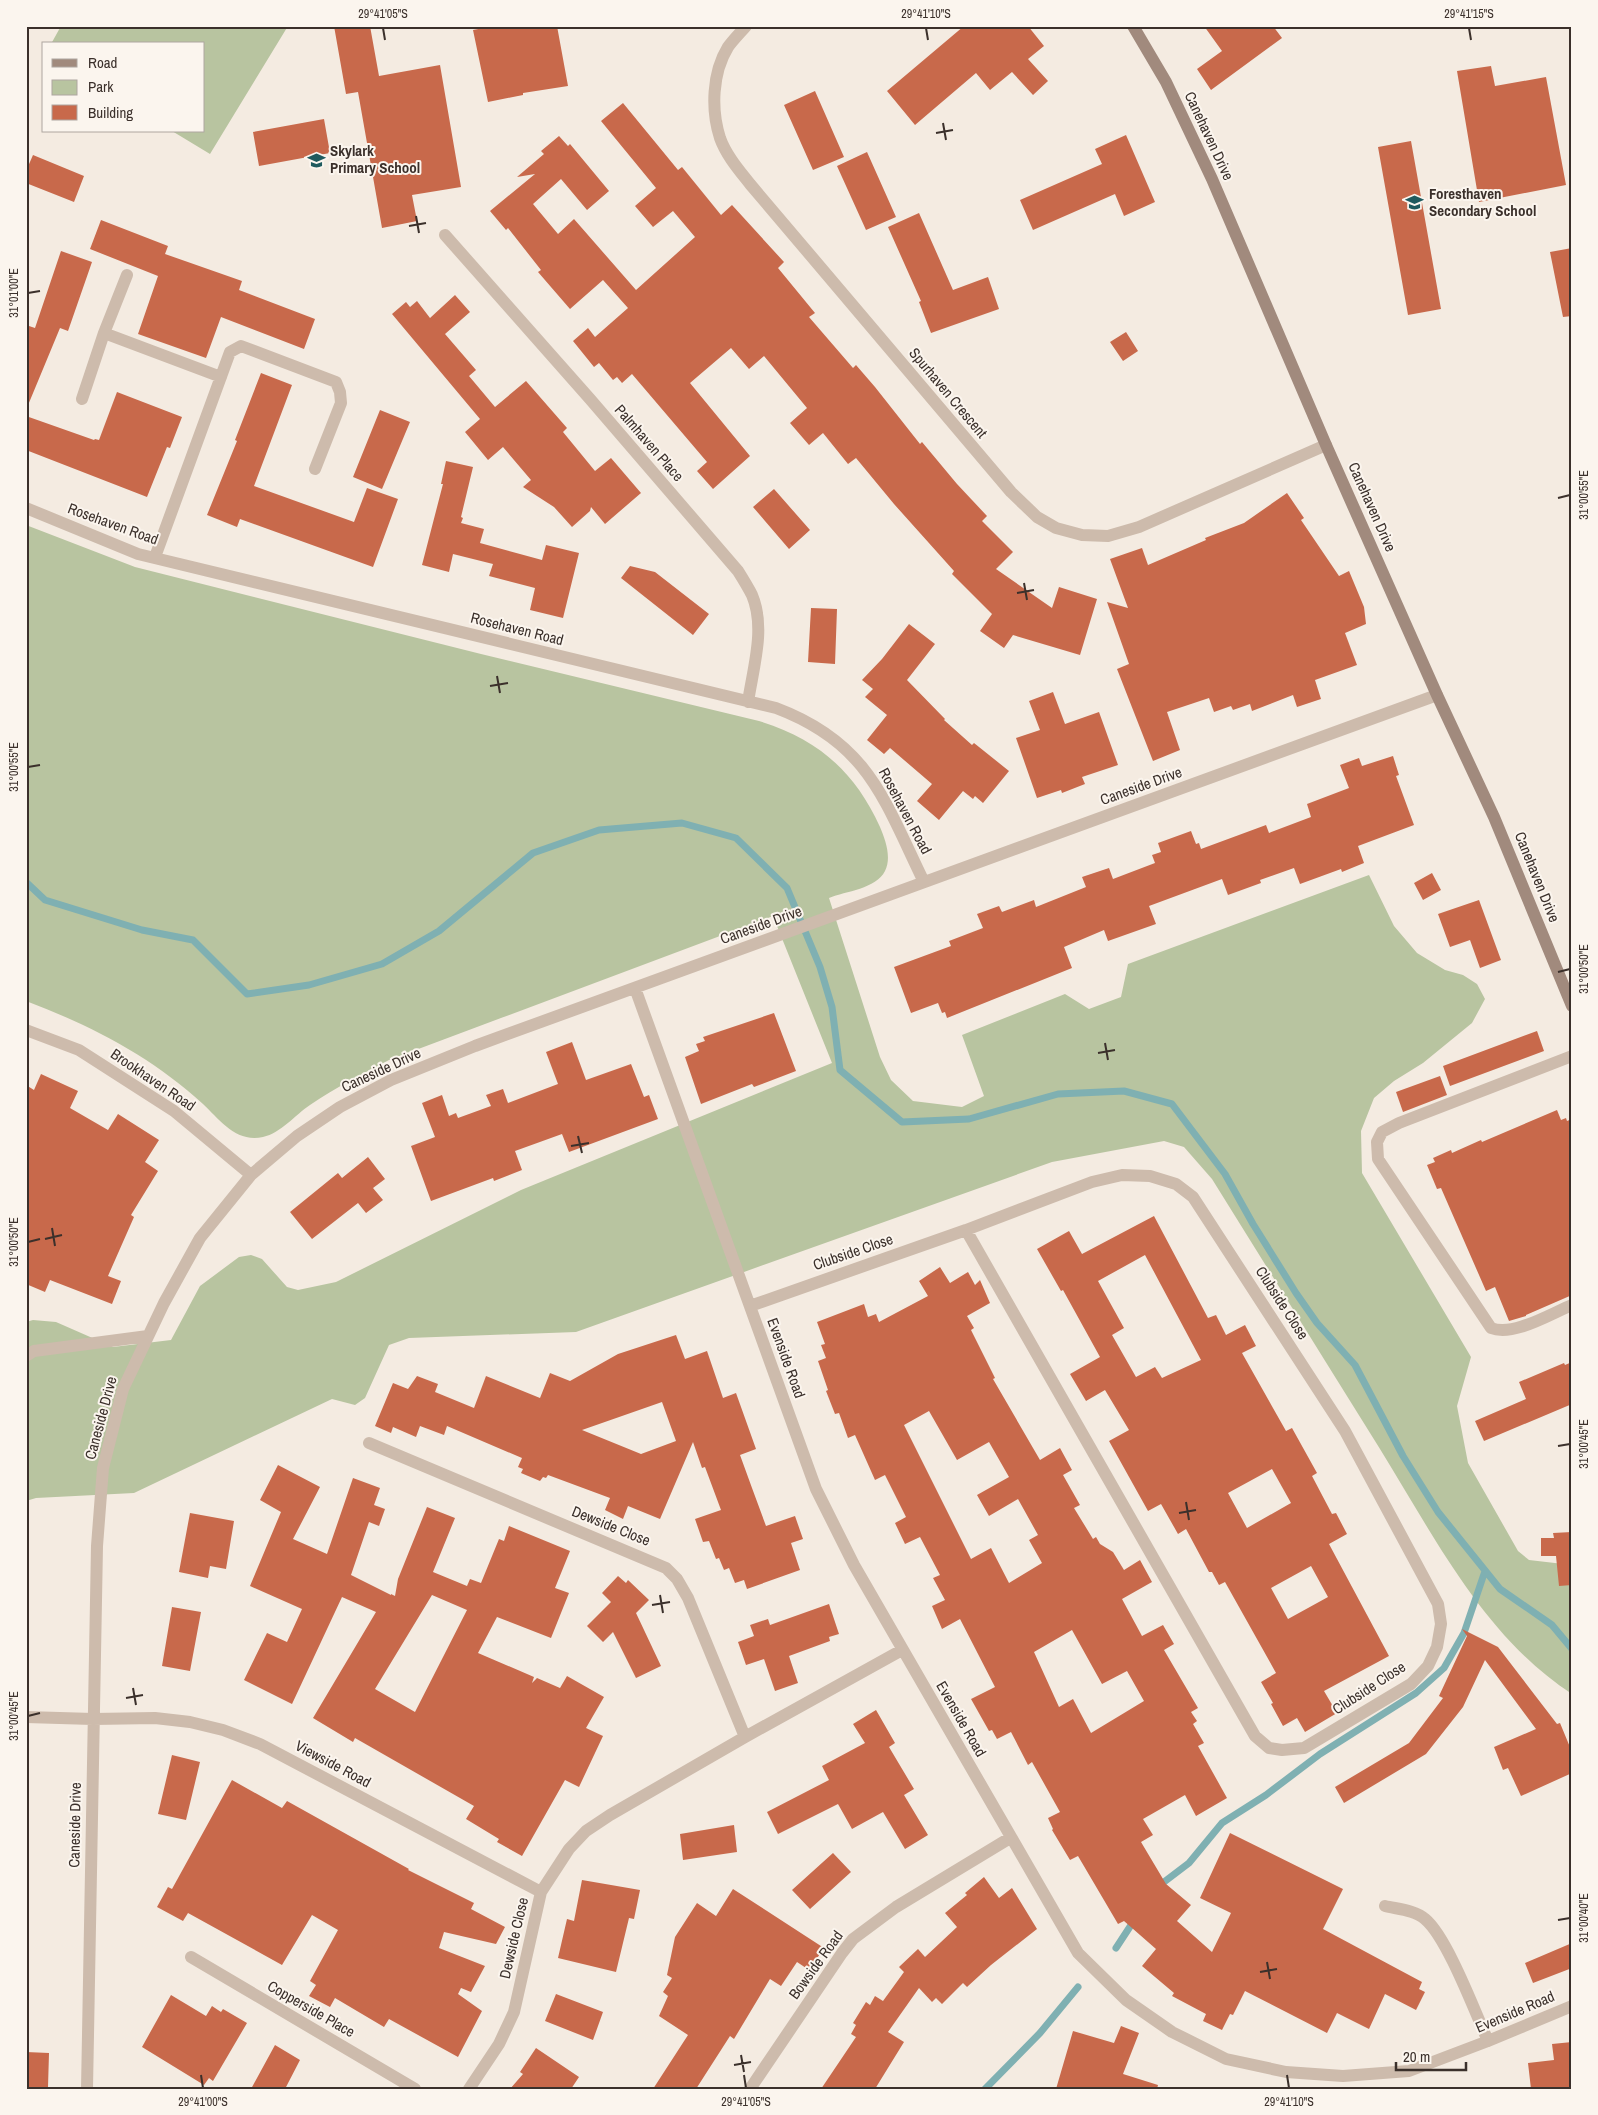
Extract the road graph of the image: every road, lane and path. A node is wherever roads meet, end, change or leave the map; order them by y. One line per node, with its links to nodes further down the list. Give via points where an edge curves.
1 (746, 26): 8 (street, Spurhaven Crescent, via 728,47 718,67 716,115 720,139 730,158 1011,492 1037,517 1056,528 1082,535 1108,536 1139,527)
2 (1133, 26): 8 (street, Canehaven Drive, via 1166,82 1212,179)
3 (445, 235): 13 (street, Palmhaven Place, via 738,572 752,596 758,620)
4 (126, 276): 5 (street)
5 (104, 333): 6 (street); 7 (street)
6 (221, 377): 9 (street, via 230,352 241,346 336,382 341,403); 11 (street)
7 (82, 399)
8 (1326, 445): 12 (street, Canehaven Drive)
9 (316, 469)
10 (26, 508): 11 (street, Rosehaven Road, via 138,554)
11 (155, 557): 13 (street, Rosehaven Road)
12 (1437, 695): 14 (street, Caneside Drive); 16 (street, Canehaven Drive, via 1494,817)
13 (748, 702): 14 (street, Rosehaven Road, via 776,708 802,719 833,737 850,752 877,787)
14 (924, 882): 15 (street, Caneside Drive)
15 (635, 988): 19 (street, Caneside Drive, via 391,1080 340,1107 297,1136); 22 (street, Evenside Road)
16 (1572, 1006)
17 (26, 1030): 19 (street, Brookhaven Road, via 79,1050 174,1111)
18 (1572, 1056): 21 (street, via 1399,1123 1382,1132 1376,1150 1378,1159 1491,1328 1511,1330)
19 (251, 1175): 23 (street, Caneside Drive, via 200,1238)
20 (966, 1230): 20 (street, Clubside Close, via 1092,1182 1122,1175 1150,1176 1176,1184 1193,1197 1345,1432 1438,1604 1441,1624 1437,1647 1428,1666 1411,1684 1304,1748 1268,1748 1255,1736); 22 (street, Clubside Close)
21 (1572, 1305)
22 (750, 1306): 26 (street, Evenside Road, via 816,1489)
23 (148, 1336): 24 (street, via 34,1351); 28 (street, Caneside Drive, via 123,1389 104,1468 97,1546)
24 (26, 1356)
25 (369, 1444): 29 (street, Dewside Close, via 666,1568 677,1578 688,1598)
26 (902, 1650): 29 (street, Dewside Close); 30 (street, Evenside Road)
27 (26, 1717): 28 (street, Viewside Road)
28 (93, 1719): 31 (street, Viewside Road, via 155,1718 190,1722 260,1744); 36 (street, Caneside Drive)
29 (745, 1737): 31 (street, Dewside Close, via 586,1831 569,1849)
30 (1010, 1838): 35 (street, Evenside Road, via 1078,1953 1126,2000 1172,2032 1226,2059 1286,2072 1343,2076 1409,2071); 39 (street, Bowside Road, via 896,1907 853,1939)
31 (541, 1892): 38 (street, Dewside Close, via 514,2012 499,2044)
32 (1385, 1906): 35 (street, via 1424,1918 1438,1935)
33 (191, 1957): 37 (street, Copperside Place)
34 (1572, 2006): 35 (street, Evenside Road)
35 (1488, 2041)
36 (87, 2089)
37 (415, 2089)
38 (470, 2089)
39 (750, 2089)

